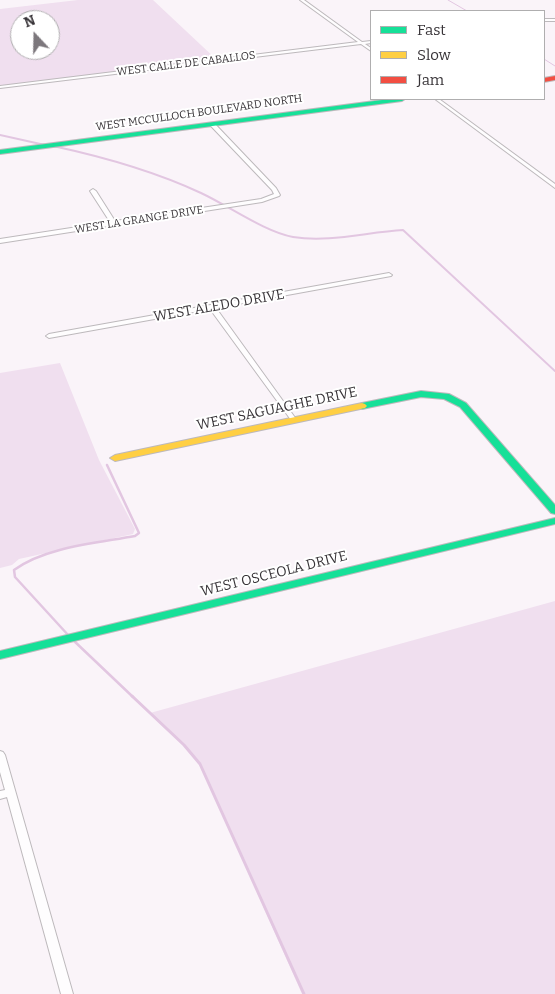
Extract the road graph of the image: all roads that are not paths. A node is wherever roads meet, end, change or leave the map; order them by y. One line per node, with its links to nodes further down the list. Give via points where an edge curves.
1 (302, 0): 3 (street)
2 (370, 42): 3 (street, WEST CALLE DE CABALLOS)
3 (361, 43): 4 (street); 5 (street, WEST CALLE DE CABALLOS)
4 (370, 49)
5 (0, 87)
6 (394, 100): 8 (street, WEST MCCULLOCH BOULEVARD NORTH)
7 (438, 100): 10 (street)
8 (212, 124): 9 (street, WEST MCCULLOCH BOULEVARD NORTH); 12 (street, WEST LA GRANGE DRIVE, via 274,189 276,195)
9 (0, 152)
10 (555, 186)
11 (93, 191): 12 (street)
12 (114, 224): 13 (street, WEST LA GRANGE DRIVE)
13 (0, 241)
14 (389, 275): 15 (street, WEST ALEDO DRIVE)
15 (212, 307): 16 (street, WEST ALEDO DRIVE); 17 (street)
16 (49, 336)
17 (292, 419): 18 (street, WEST SAGUAGHE DRIVE); 19 (street, WEST SAGUAGHE DRIVE, via 421,394 446,396 463,405)
18 (115, 458)
19 (555, 511)
20 (555, 520): 21 (street, WEST OSCEOLA DRIVE)
21 (0, 655)
22 (0, 755): 23 (street)
23 (5, 794): 24 (street)
24 (66, 994)

